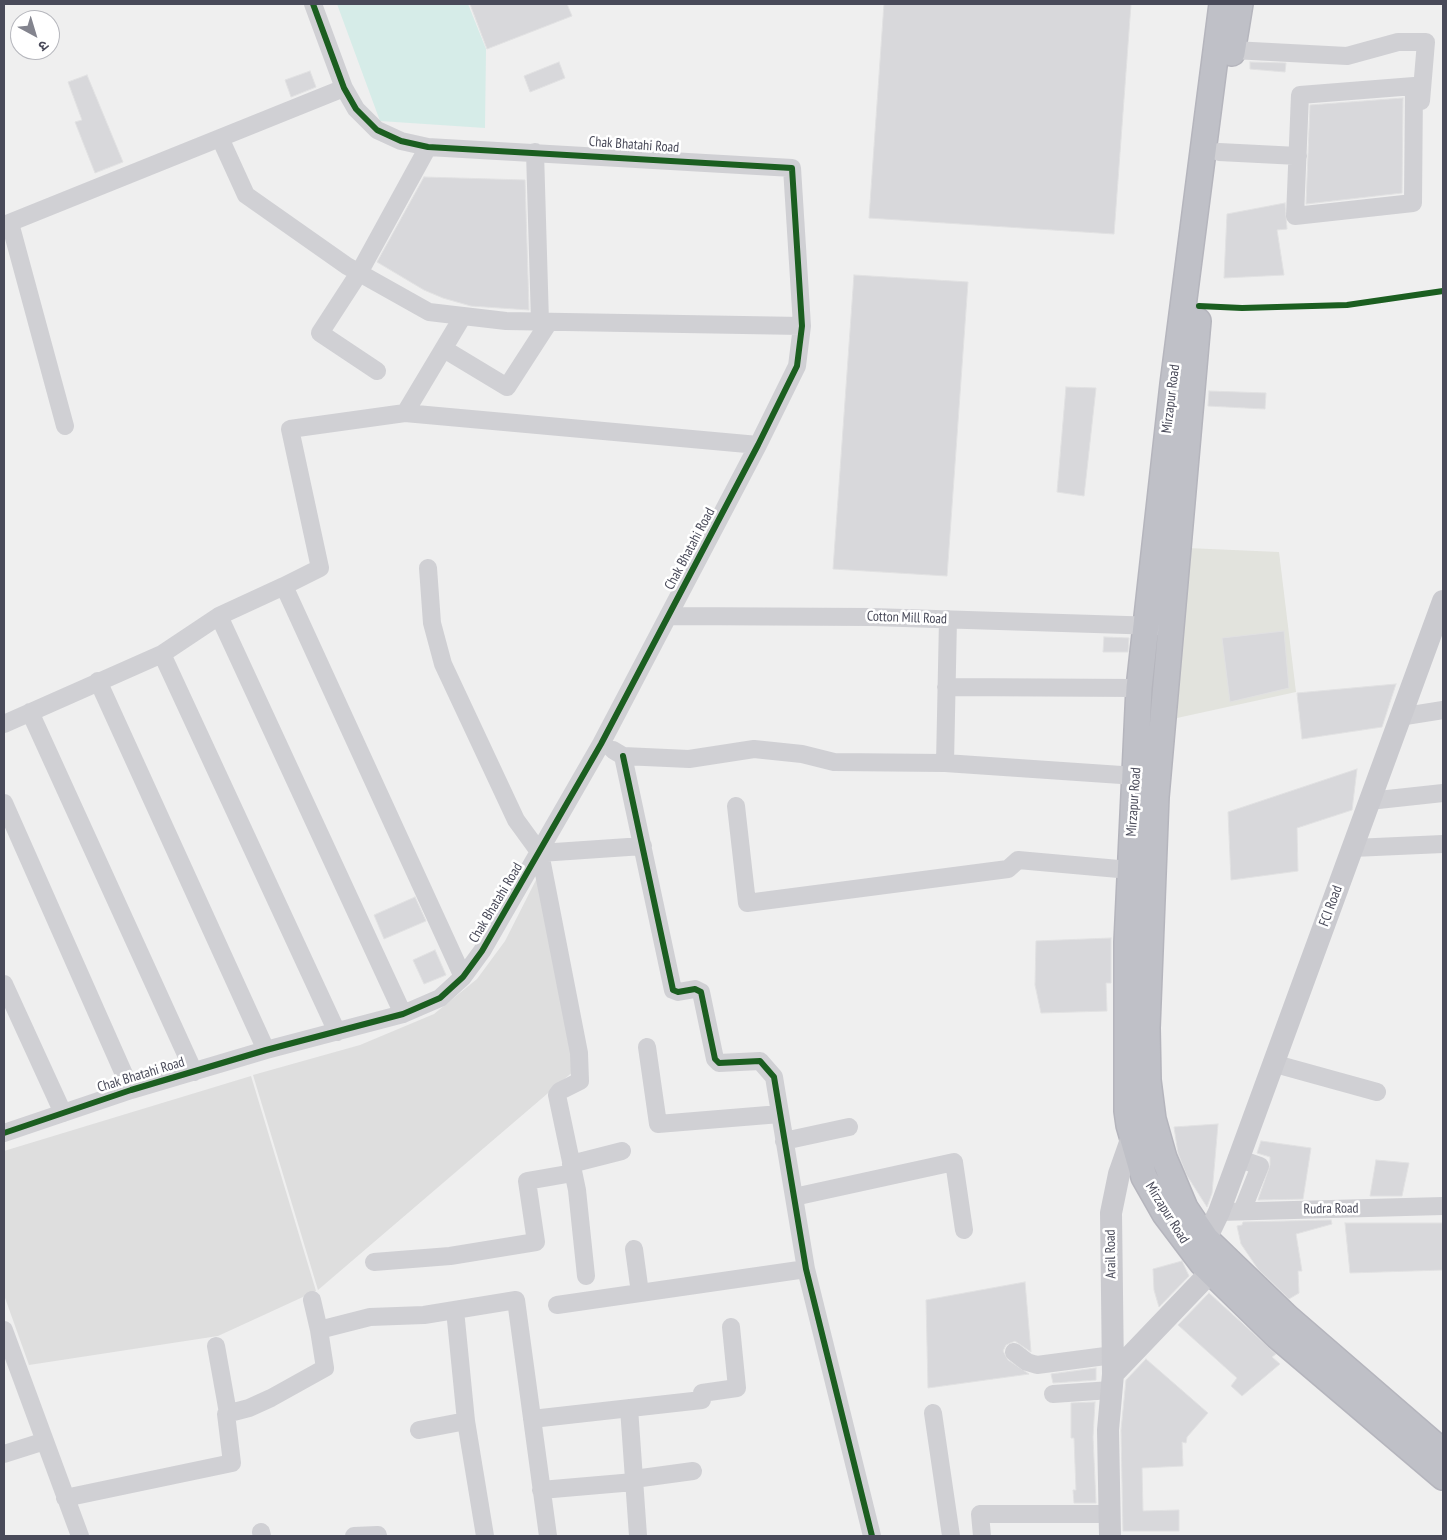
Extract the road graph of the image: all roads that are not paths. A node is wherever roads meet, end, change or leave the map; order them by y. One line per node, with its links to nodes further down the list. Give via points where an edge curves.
1 (313, 4): 5 (street, Chak Bhatahi Road)
2 (1222, 4): 28 (highway, Mirzapur Road)
3 (1240, 4): 4 (highway, Mirzapur Road)
4 (1233, 50): 9 (highway, Mirzapur Road); 11 (street, via 1348,56 1398,42 1426,42)
5 (344, 88): 6 (street); 7 (street, Chak Bhatahi Road, via 356,108 377,130 401,141)
6 (220, 138): 12 (street); 13 (street, via 246,195)
7 (428, 146): 8 (street, Chak Bhatahi Road); 13 (street)
8 (535, 152): 15 (street); 16 (street, Chak Bhatahi Road, via 792,168)
9 (1219, 152): 10 (street); 29 (highway, Mirzapur Road, via 1194,354)
10 (1298, 156): 10 (street, via 1295,216 1412,203 1414,86 1300,95)
11 (1420, 192)
12 (7, 224): 20 (street)
13 (359, 273): 14 (street, via 429,312); 18 (street, via 320,333)
14 (463, 316): 15 (street); 17 (street)
15 (544, 322): 16 (street); 17 (street, via 507,387)
16 (802, 326): 21 (street, Chak Bhatahi Road, via 797,366)
17 (444, 349): 19 (street)
18 (377, 371)
19 (405, 413): 21 (street); 23 (street, via 290,430 320,568)
20 (64, 426)
21 (758, 446): 26 (street, Chak Bhatahi Road)
22 (428, 568): 49 (street, via 432,623 443,664 516,820)
23 (284, 586): 25 (street); 51 (street)
24 (1443, 601): 36 (main road, FCI Road)
25 (219, 616): 30 (street); 53 (street)
26 (668, 616): 27 (street, Cotton Mill Road); 38 (street, Chak Bhatahi Road)
27 (948, 619): 28 (street, Cotton Mill Road); 32 (street)
28 (1145, 626): 29 (street, Cotton Mill Road); 33 (highway, Mirzapur Road)
29 (1170, 628): 75 (highway, Mirzapur Road, via 1156,797 1147,1019 1148,1080 1152,1119 1164,1158 1185,1208)
30 (162, 654): 31 (street); 54 (street)
31 (98, 681): 35 (street); 56 (street)
32 (946, 687): 33 (street); 40 (street)
33 (1139, 688): 41 (highway, Mirzapur Road)
34 (1443, 710): 36 (street)
35 (30, 712): 37 (street); 58 (street)
36 (1399, 718): 43 (main road, FCI Road)
37 (4, 724)
38 (601, 744): 39 (street); 49 (street, Chak Bhatahi Road)
39 (623, 756): 40 (street, via 689,759 754,749 802,754 834,762); 47 (street)
40 (945, 763): 41 (street)
41 (1136, 776): 50 (highway, Mirzapur Road)
42 (1443, 793): 43 (street)
43 (1369, 801): 48 (main road, FCI Road)
44 (4, 803): 59 (street)
45 (736, 806): 50 (street, via 747,903 1008,869 1018,860)
46 (1443, 844): 48 (street)
47 (643, 846): 49 (street); 62 (street, via 673,990 695,989 701,992 715,1059 719,1063 752,1060 766,1065 774,1077)
48 (1353, 848): 57 (main road, FCI Road)
49 (540, 854): 51 (street, Chak Bhatahi Road); 69 (street, via 579,1053 580,1081 558,1095)
50 (1130, 870): 65 (highway, Mirzapur Road, via 1127,1111)
51 (463, 977): 53 (street, Chak Bhatahi Road, via 440,998)
52 (4, 985): 61 (street)
53 (403, 1014): 54 (street, Chak Bhatahi Road)
54 (337, 1032): 56 (street, Chak Bhatahi Road)
55 (647, 1047): 62 (street, via 658,1124)
56 (266, 1050): 58 (street, Chak Bhatahi Road)
57 (1272, 1063): 60 (street); 68 (main road, FCI Road)
58 (194, 1072): 59 (street, Chak Bhatahi Road)
59 (131, 1090): 61 (street, Chak Bhatahi Road)
60 (1377, 1092)
61 (63, 1113): 64 (street, Chak Bhatahi Road)
62 (780, 1114): 66 (street)
63 (849, 1127): 66 (street)
64 (4, 1133)
65 (1132, 1137): 78 (highway, Mirzapur Road, via 1144,1177 1165,1214 1182,1239); 90 (main road, Arail Road, via 1119,1174 1111,1213)
66 (784, 1141): 70 (street)
67 (622, 1150): 69 (street)
68 (1238, 1158): 72 (street, via 1260,1166); 73 (main road, FCI Road)
69 (572, 1168): 77 (street, via 527,1181 536,1242 450,1256); 80 (street)
70 (794, 1197): 74 (street, via 954,1162); 79 (street)
71 (1443, 1206): 72 (street, Rudra Road)
72 (1242, 1211): 73 (street, Rudra Road)
73 (1219, 1212): 75 (main road, FCI Road)
74 (964, 1230)
75 (1206, 1239): 78 (highway, Mirzapur Road)
76 (634, 1249): 81 (street)
77 (374, 1262)
78 (1218, 1265): 90 (main road); 99 (highway, Mirzapur Road, via 1287,1318); 102 (highway, Mirzapur Road, via 1277,1336)
79 (806, 1268): 81 (street); 113 (street)
80 (586, 1276)
81 (640, 1293): 83 (street)
82 (312, 1300): 87 (street)
83 (557, 1305)
84 (454, 1310): 87 (street, via 370,1317); 95 (street, via 516,1300); 96 (street)
85 (731, 1327): 92 (street, via 737,1388 702,1393 702,1400)
86 (4, 1330): 98 (street)
87 (319, 1330): 93 (street, via 325,1368 271,1398)
88 (216, 1346): 93 (street)
89 (1014, 1352): 90 (street, via 1037,1365)
90 (1112, 1373): 91 (street); 106 (main road, Arail Road, via 1108,1430)
91 (1053, 1394)
92 (629, 1408): 95 (street); 103 (street)
93 (228, 1413): 105 (street, via 232,1463)
94 (933, 1413): 114 (street)
95 (532, 1419): 104 (street)
96 (466, 1421): 97 (street); 110 (street)
97 (419, 1430)
98 (44, 1441): 100 (street); 105 (street)
99 (1443, 1452)
100 (4, 1454)
101 (693, 1471): 103 (street)
102 (1443, 1478)
103 (634, 1481): 104 (street); 112 (street)
104 (541, 1490): 111 (street)
105 (65, 1498): 108 (street)
106 (1110, 1514): 115 (street, via 980,1514); 116 (main road, Arail Road)
107 (378, 1534): 109 (street)
108 (80, 1536)
109 (354, 1536)
110 (485, 1536)
111 (548, 1536)
112 (638, 1536)
113 (872, 1536)
114 (951, 1536)
115 (982, 1536)
116 (1110, 1536)

